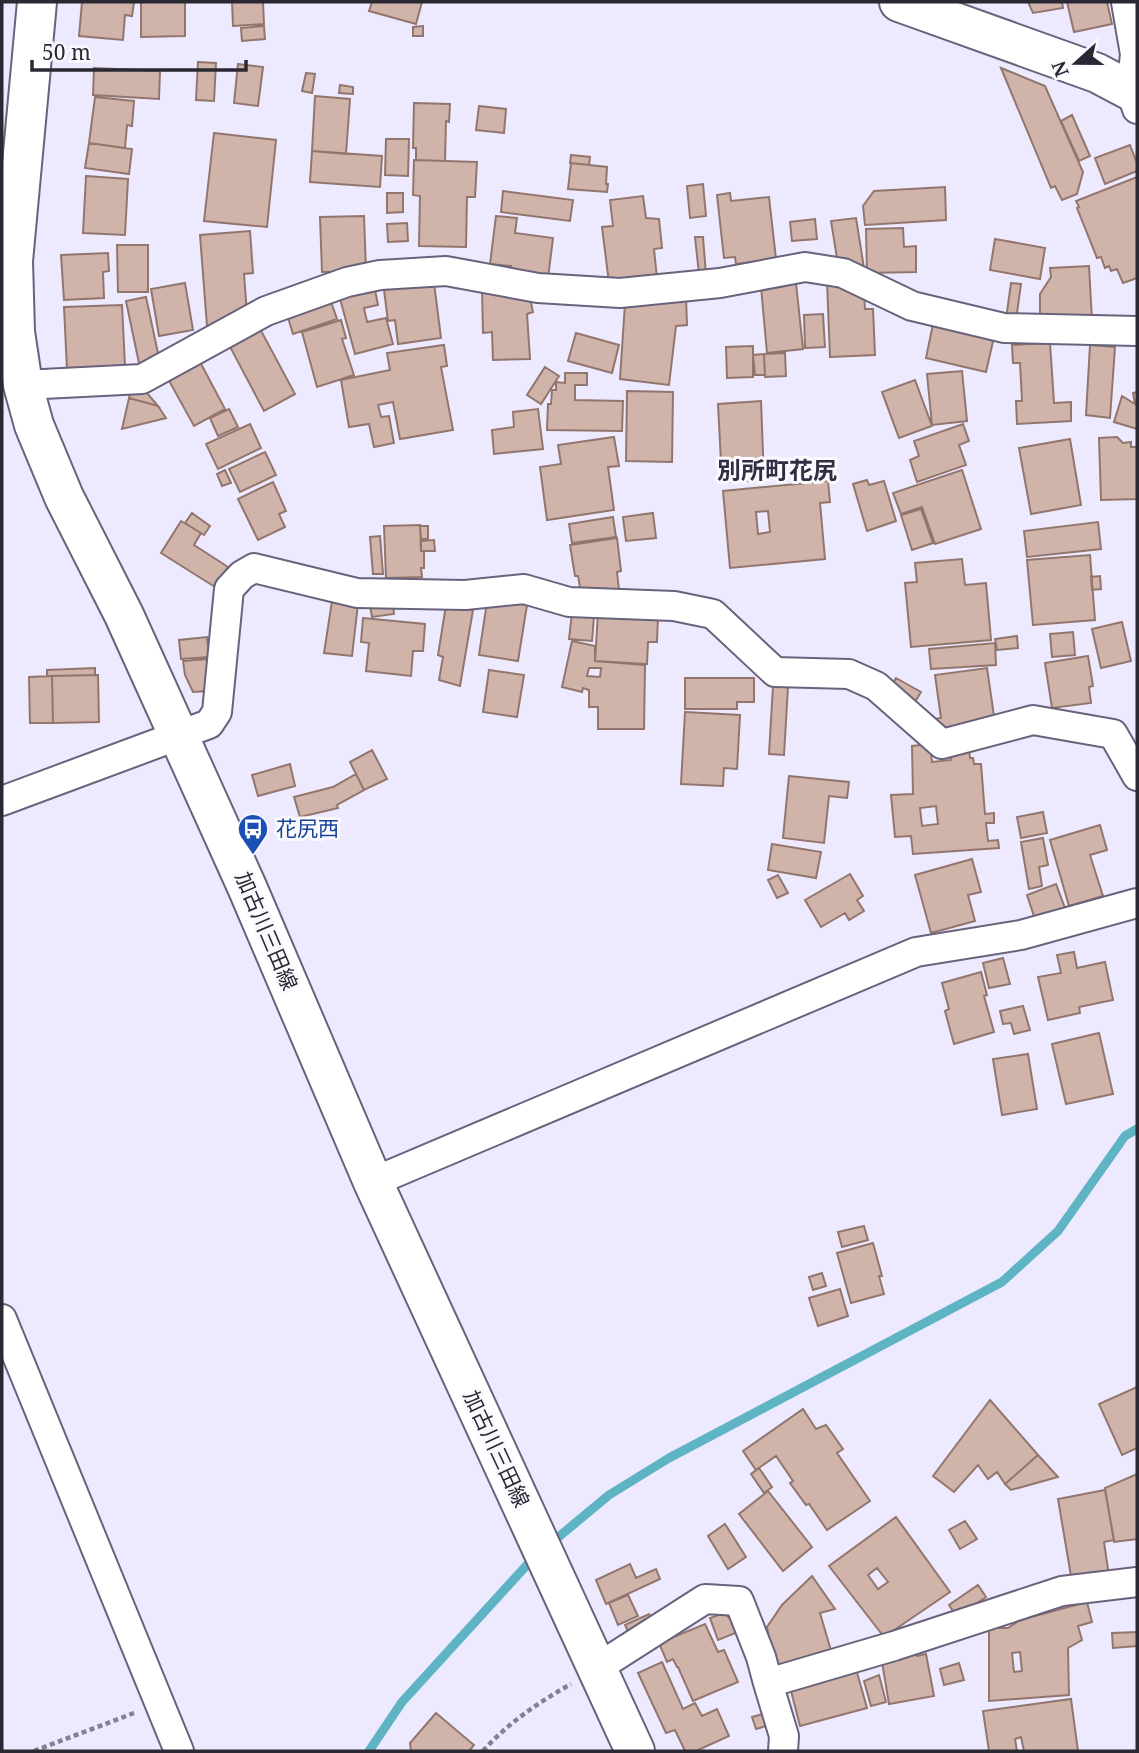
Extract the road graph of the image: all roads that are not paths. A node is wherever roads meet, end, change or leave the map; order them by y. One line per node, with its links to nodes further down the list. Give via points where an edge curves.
1 (37, 2): 6 (main road, 加古川三田線, via 13,261 15,332)
2 (1126, 2): 4 (street, via 1135,54)
3 (922, 5): 4 (main road, via 1097,73)
4 (1134, 100)
5 (1137, 331): 6 (street, via 1004,328 912,306 843,273 805,267 720,283 620,293 538,288 446,271 347,282 266,312 142,379)
6 (23, 385): 7 (main road, 加古川三田線, via 64,497)
7 (178, 734): 8 (street, via 209,724 217,712 229,589 254,568 357,593 465,595 524,589 569,602 674,606 713,614 775,673 849,674 876,686 942,744 1033,720 1113,734); 9 (street); 11 (main road, 加古川三田線)
8 (1137, 776)
9 (2, 801)
10 (1137, 903): 11 (street, via 1021,935 916,952)
11 (373, 1182): 14 (main road, 加古川三田線)
12 (2, 1319): 16 (street)
13 (1137, 1582): 15 (street, via 1062,1591)
14 (597, 1668): 15 (street, via 705,1599 738,1601); 17 (main road, 加古川三田線)
15 (768, 1684): 18 (street, via 784,1736)
16 (179, 1751)
17 (635, 1751)
18 (783, 1751)

